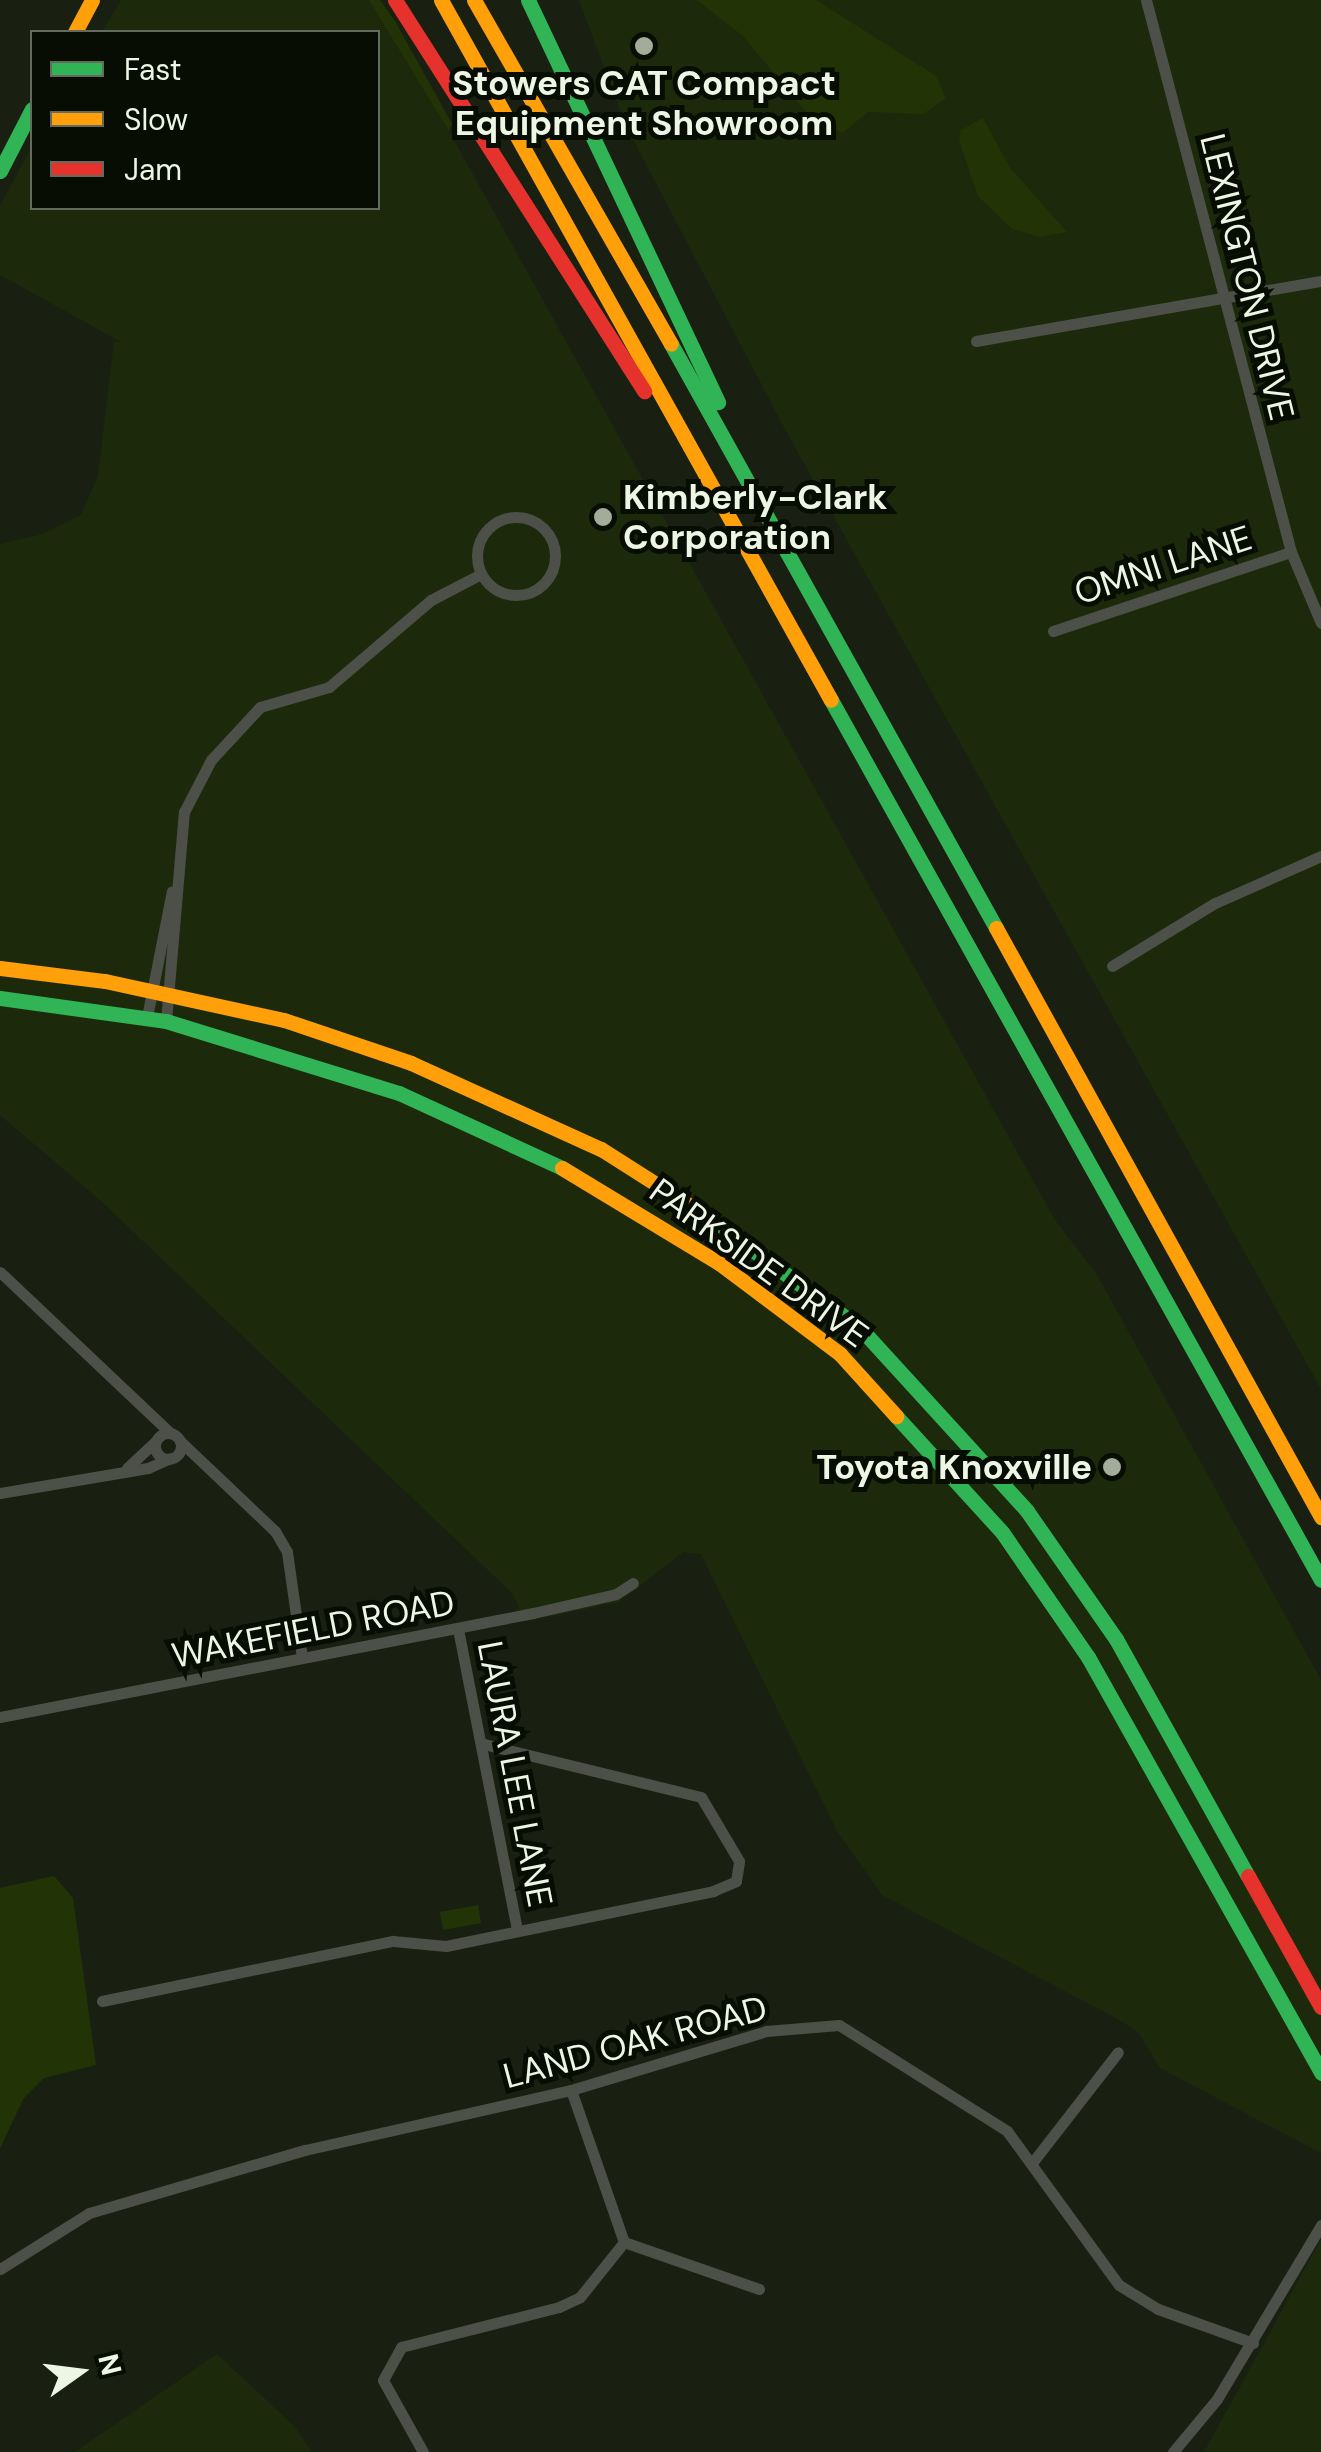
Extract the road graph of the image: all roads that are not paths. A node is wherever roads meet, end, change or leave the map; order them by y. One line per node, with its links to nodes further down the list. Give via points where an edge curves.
1 (92, 0): 7 (main road)
2 (396, 0): 14 (main road, via 470,127)
3 (441, 0): 14 (main road)
4 (474, 0): 13 (main road)
5 (528, 0): 13 (main road)
6 (1146, 0): 11 (street, LEXINGTON DRIVE)
7 (76, 30)
8 (30, 112): 9 (main road)
9 (0, 171)
10 (1321, 281): 11 (street)
11 (1226, 299): 12 (street); 15 (street, LEXINGTON DRIVE)
12 (976, 342)
13 (755, 491): 29 (main road)
14 (740, 540): 39 (main road)
15 (1291, 552): 17 (street, LEXINGTON DRIVE); 18 (street, OMNI LANE)
16 (481, 574): 16 (street, via 499,592 535,591 555,560 550,536 517,516 492,524 477,548); 20 (street, via 431,600 329,687 260,706 211,760 184,812)
17 (1321, 622)
18 (1053, 630)
19 (1321, 856): 21 (street, via 1215,903)
20 (175, 882): 23 (street); 24 (street)
21 (1112, 966)
22 (0, 968): 23 (main road, PARKSIDE DRIVE)
23 (152, 990): 24 (main road, PARKSIDE DRIVE); 26 (street)
24 (169, 994): 27 (street); 47 (main road, PARKSIDE DRIVE, via 284,1020 411,1063 601,1149 738,1236 862,1329 1028,1512 1116,1639)
25 (0, 998): 26 (main road, PARKSIDE DRIVE)
26 (147, 1017): 27 (main road, PARKSIDE DRIVE)
27 (166, 1021): 49 (main road, PARKSIDE DRIVE, via 400,1093 585,1178 719,1263 840,1354 1002,1532 1088,1656)
28 (0, 1272): 30 (street)
29 (1195, 1286): 36 (main road); 38 (main road)
30 (142, 1409): 31 (street); 32 (street)
31 (175, 1437): 32 (street); 33 (street); 34 (street)
32 (156, 1440): 33 (street, via 159,1455); 35 (street)
33 (172, 1458): 34 (street); 35 (street)
34 (202, 1464): 42 (street, via 288,1552)
35 (123, 1470): 37 (street)
36 (1321, 1489)
37 (0, 1493)
38 (1321, 1518)
39 (1321, 1580)
40 (633, 1583): 41 (street, WAKEFIELD ROAD, via 616,1594)
41 (458, 1628): 42 (street, WAKEFIELD ROAD); 44 (street, LAURA LEE LANE)
42 (302, 1657): 43 (street, WAKEFIELD ROAD)
43 (0, 1717)
44 (484, 1744): 45 (street, LAURA LEE LANE); 45 (street, via 701,1797 740,1868 732,1886)
45 (517, 1930): 46 (street, via 430,1948 393,1941)
46 (102, 2001)
47 (1321, 2007)
48 (1118, 2052): 51 (street)
49 (1321, 2072)
50 (572, 2090): 51 (street, LAND OAK ROAD, via 766,2031 839,2025 1008,2131); 53 (street); 54 (street, LAND OAK ROAD, via 306,2150 89,2213)
51 (1032, 2162): 56 (street, LAND OAK ROAD, via 1118,2284 1158,2308)
52 (1321, 2225): 56 (street)
53 (624, 2242): 55 (street); 57 (street, via 580,2297 559,2307 400,2346 384,2380)
54 (0, 2269)
55 (759, 2289)
56 (1253, 2343): 58 (street)
57 (423, 2452)
58 (1173, 2452)

